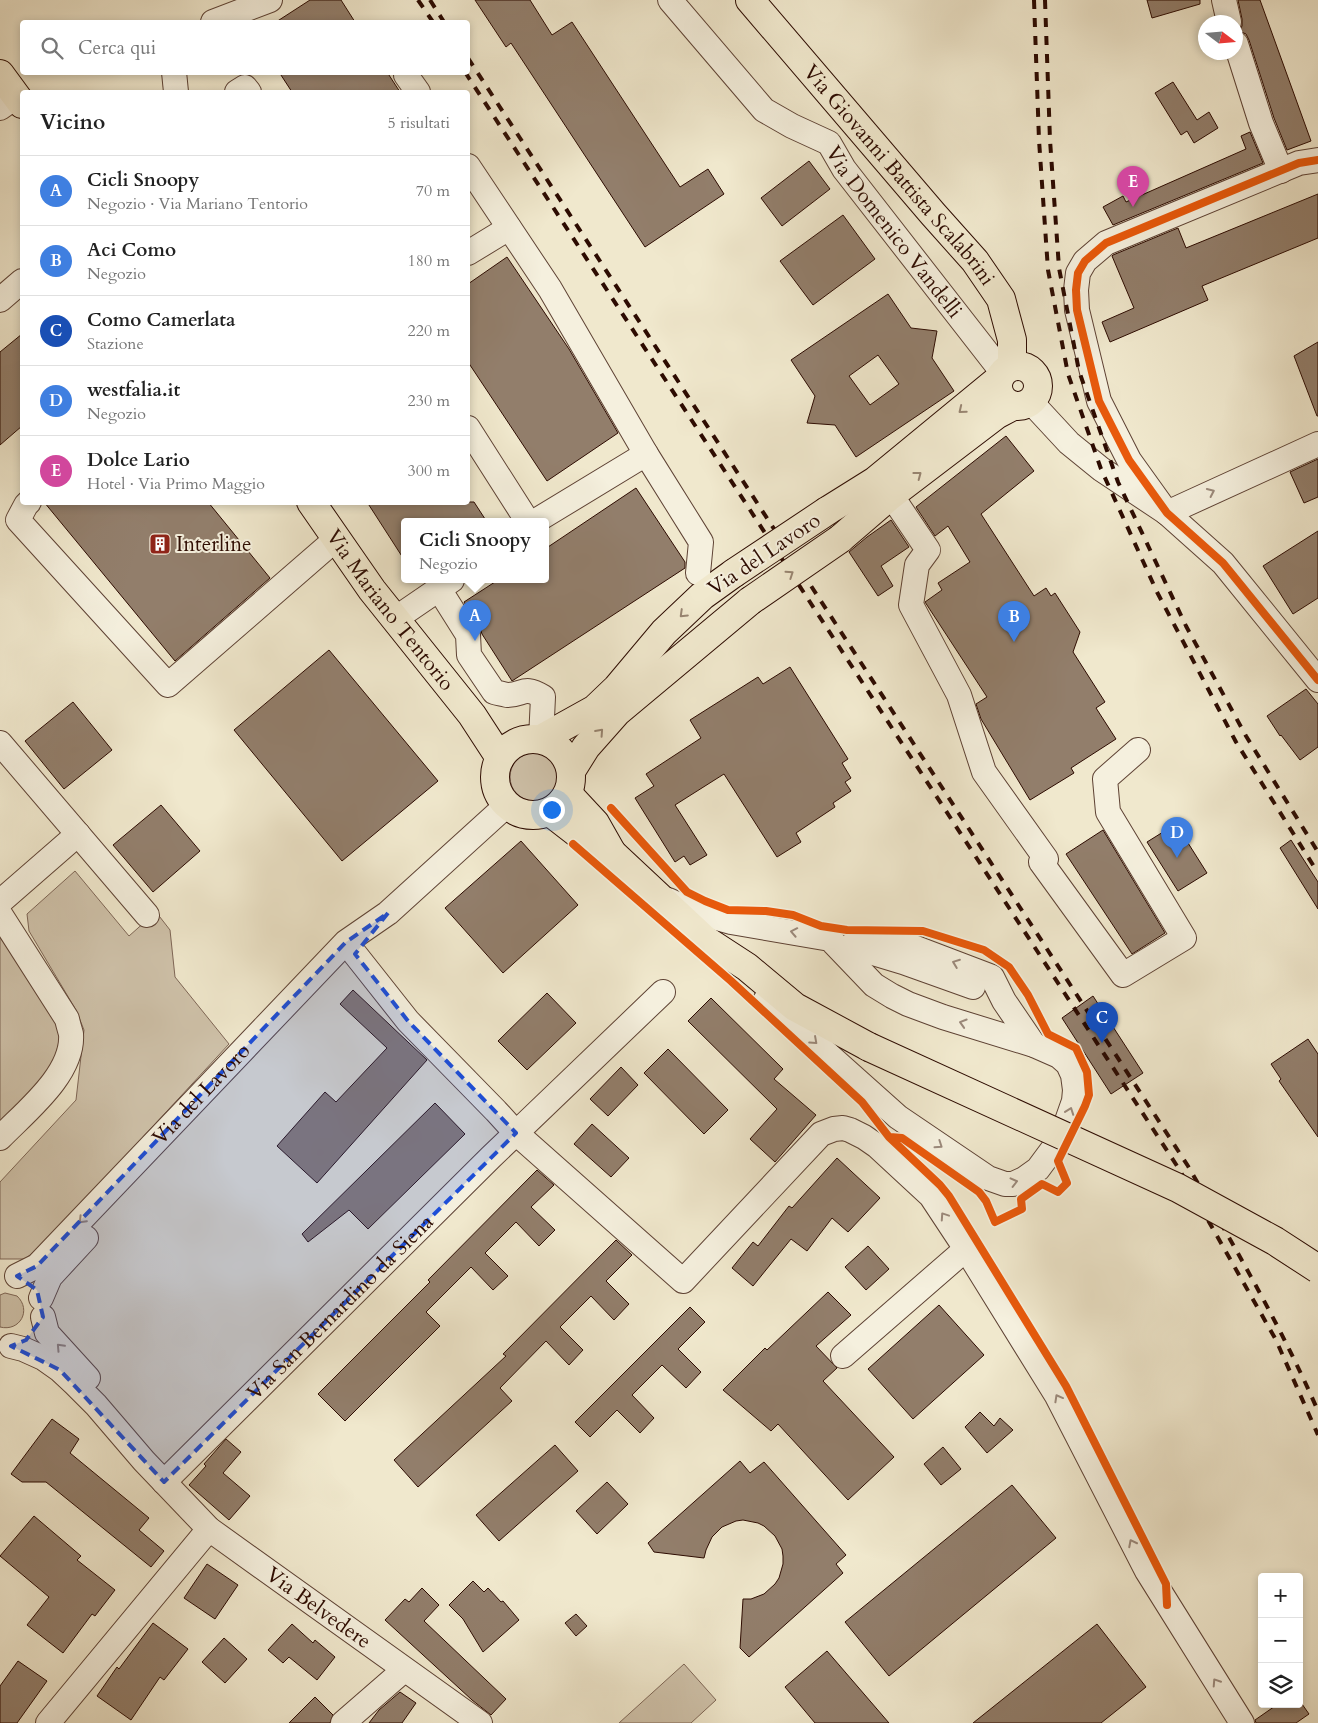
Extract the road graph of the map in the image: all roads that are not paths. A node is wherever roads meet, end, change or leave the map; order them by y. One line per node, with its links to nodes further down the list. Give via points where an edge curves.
1 (270, 0): 6 (street)
2 (670, 0): 17 (street, Via Domenico Vandelli, via 764,110 829,143 844,169)
3 (750, 0): 17 (main road, Via Giovanni Battista Scalabrini, via 975,261 1001,299 1012,340)
4 (1224, 0): 5 (street)
5 (1227, 15)
6 (218, 20)
7 (1241, 60): 12 (street, via 1261,123)
8 (174, 75): 9 (street)
9 (176, 90)
10 (1318, 160): 12 (street, via 1299,163)
11 (470, 169): 13 (street)
12 (1281, 171): 25 (street, via 1106,243 1085,261 1078,273 1077,310 1099,401 1129,460)
13 (509, 228): 14 (street); 21 (street, via 550,289)
14 (470, 252)
15 (20, 283): 16 (street)
16 (0, 300)
17 (1011, 372): 18 (main road, via 998,384 1000,397 1007,403); 18 (main road, via 1037,377 1038,390); 34 (main road, Via del Lavoro, one-way to 34, bridge, via 875,481 702,596 664,632 595,709)
18 (1022, 404): 22 (main road, Via del Lavoro, one-way to 18, via 996,415); 25 (street, via 1101,470)
19 (470, 431): 26 (street)
20 (1318, 444): 25 (street, one-way to 20)
21 (646, 454): 27 (street); 29 (street, via 701,542)
22 (891, 496): 35 (street, via 928,550 917,565 911,605 958,695 984,772 1046,858 1041,862 1123,975 1184,938 1108,812 1105,779); 36 (main road, Via del Lavoro, one-way to 22, bridge, via 586,748 617,712 750,601 840,539)
23 (26, 505): 28 (street, via 18,520 168,685)
24 (313, 505): 28 (main road, Via Mariano Tentorio)
25 (1167, 513): 32 (street, via 1223,563)
26 (525, 518)
27 (541, 518)
28 (336, 539): 31 (main road, Via Mariano Tentorio)
29 (698, 573)
30 (446, 584): 31 (street); 34 (street, via 468,635 469,655 494,692 508,695 533,691 543,697)
31 (395, 619): 34 (main road, Via Mariano Tentorio, via 472,715)
32 (1318, 680)
33 (0, 743): 38 (street)
34 (519, 747): 36 (main road, via 552,743 561,751 567,759); 37 (main road, via 496,770 495,782)
35 (1138, 750)
36 (563, 793): 37 (main road, via 538,816 516,812); 39 (main road, via 581,836 612,853)
37 (506, 805): 41 (street, Via del Lavoro)
38 (78, 834): 40 (street); 43 (street)
39 (656, 892): 44 (street, one-way to 39, via 731,922 679,906); 46 (main road, via 704,940)
40 (0, 902)
41 (388, 913): 45 (street, Via del Lavoro); 53 (street, Via del Lavoro, one-way to 53, via 346,942 37,1266)
42 (0, 914): 50 (street, via 67,1019 71,1035 62,1070 50,1087)
43 (147, 914)
44 (840, 943): 48 (street, one-way to 44, via 943,1017 892,996 874,985); 48 (street, one-way to 44, via 1004,1001 996,996)
45 (355, 954): 49 (street, via 408,1021); 54 (street, Via del Lavoro, via 50,1277)
46 (747, 967): 48 (street, one-way to 48, via 760,993 898,1117 988,1178 1005,1184 1024,1180 1038,1169 1060,1138 1074,1101 1073,1074 1068,1064 1059,1056); 52 (main road, bridge, via 794,1007 869,1047 1178,1188 1275,1241)
47 (663, 992): 49 (street, Via San Bernardino da Siena)
48 (1034, 1045)
49 (516, 1133): 51 (street, one-way to 49, via 931,1196 877,1146 850,1130 834,1129 822,1134 683,1281); 57 (street, Via San Bernardino da Siena)
50 (0, 1138)
51 (966, 1249): 56 (street); 63 (street, one-way to 51, via 1147,1571 1057,1396)
52 (1318, 1269)
53 (9, 1276): 54 (street, Via Belvedere, via 29,1281 37,1290)
54 (42, 1308): 55 (street, Via del Lavoro, via 36,1331 26,1340); 57 (street, Via Belvedere, one-way to 54, via 130,1425 47,1333)
55 (5, 1345): 57 (street, Via Belvedere, via 31,1352 60,1370 96,1405)
56 (842, 1356)
57 (164, 1482): 58 (street, Via Belvedere)
58 (209, 1529): 59 (street, Via Belvedere); 60 (street)
59 (404, 1670): 61 (street); 62 (street, Via Belvedere)
60 (48, 1723)
61 (343, 1723)
62 (480, 1723)
63 (1242, 1723)

